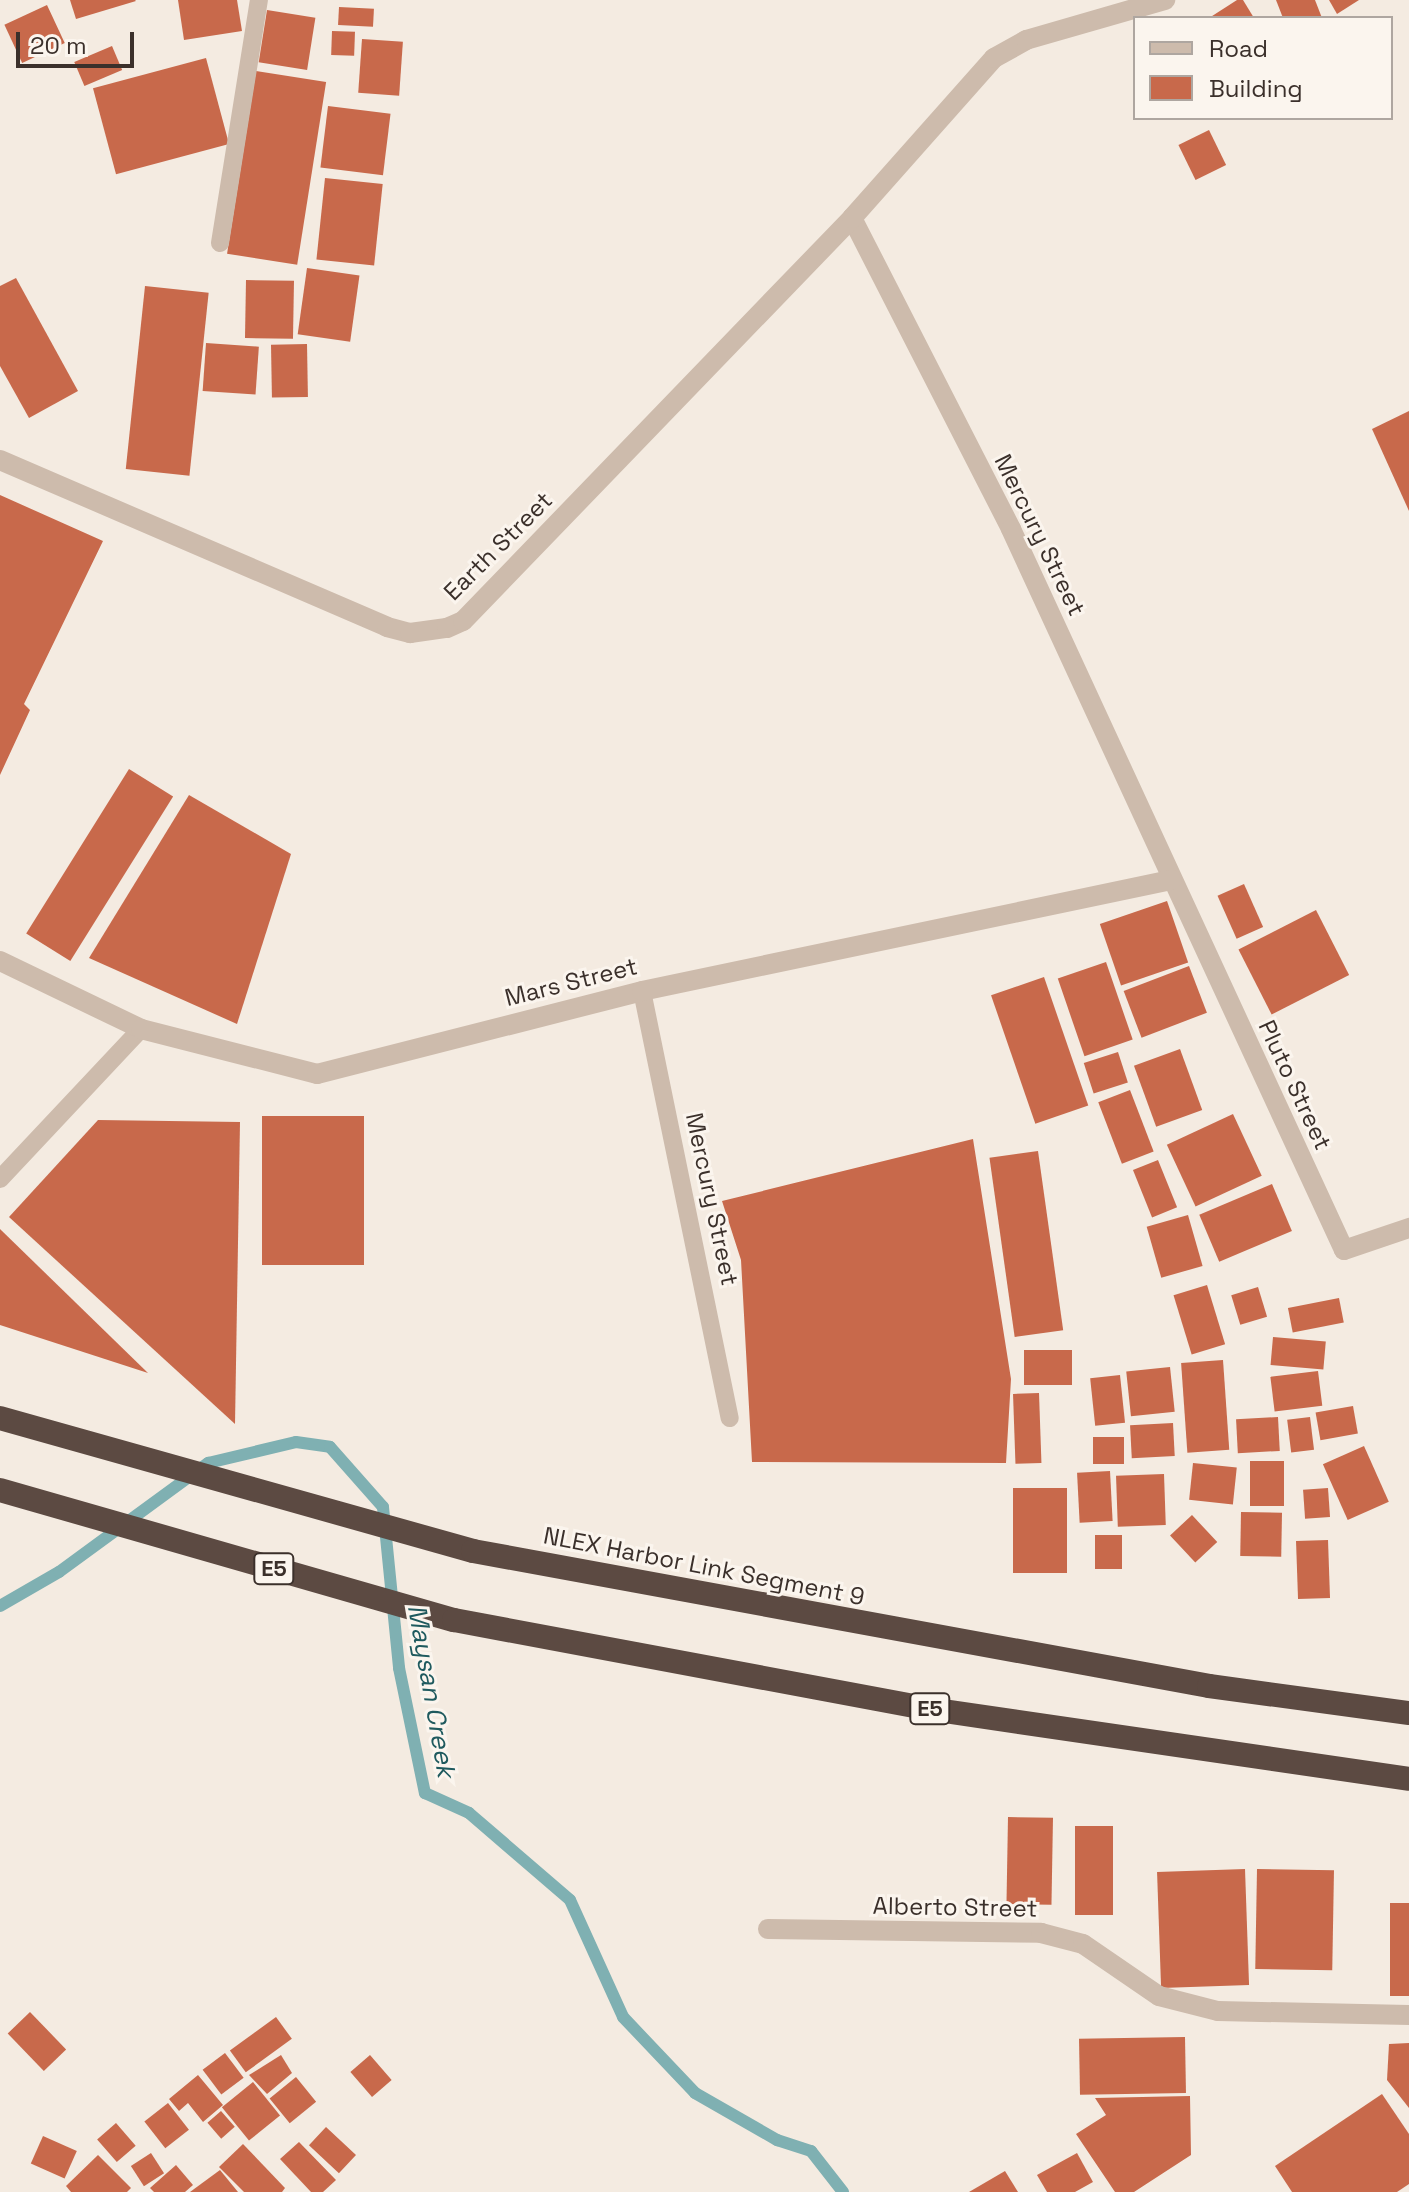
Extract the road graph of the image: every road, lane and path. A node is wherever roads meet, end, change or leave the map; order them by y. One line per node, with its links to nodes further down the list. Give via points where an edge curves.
1 (259, 0): 4 (lane)
2 (1165, 0): 3 (street, Earth Street, via 1026,40 994,58)
3 (852, 218): 5 (street, Earth Street, via 463,621 447,628 410,633 387,627); 6 (street, Mercury Street, via 1011,529)
4 (220, 243)
5 (0, 460)
6 (1171, 880): 8 (street, Mars Street); 11 (street, Pluto Street, via 1344,1250)
7 (0, 961): 9 (street, Mars Street)
8 (642, 991): 9 (street, Mars Street, via 317,1074); 13 (lane, Mercury Street)
9 (141, 1029): 10 (lane)
10 (0, 1179)
11 (1409, 1228)
12 (0, 1418): 15 (highway, NLEX Harbor Link Segment 9, via 473,1551 1163,1678)
13 (730, 1418)
14 (0, 1490): 16 (highway, E5, via 454,1620 937,1710)
15 (1409, 1713)
16 (1409, 1779)
17 (768, 1929): 18 (street, Alberto Street, via 1041,1933 1083,1944 1159,1996 1218,2011)
18 (1409, 2015)

